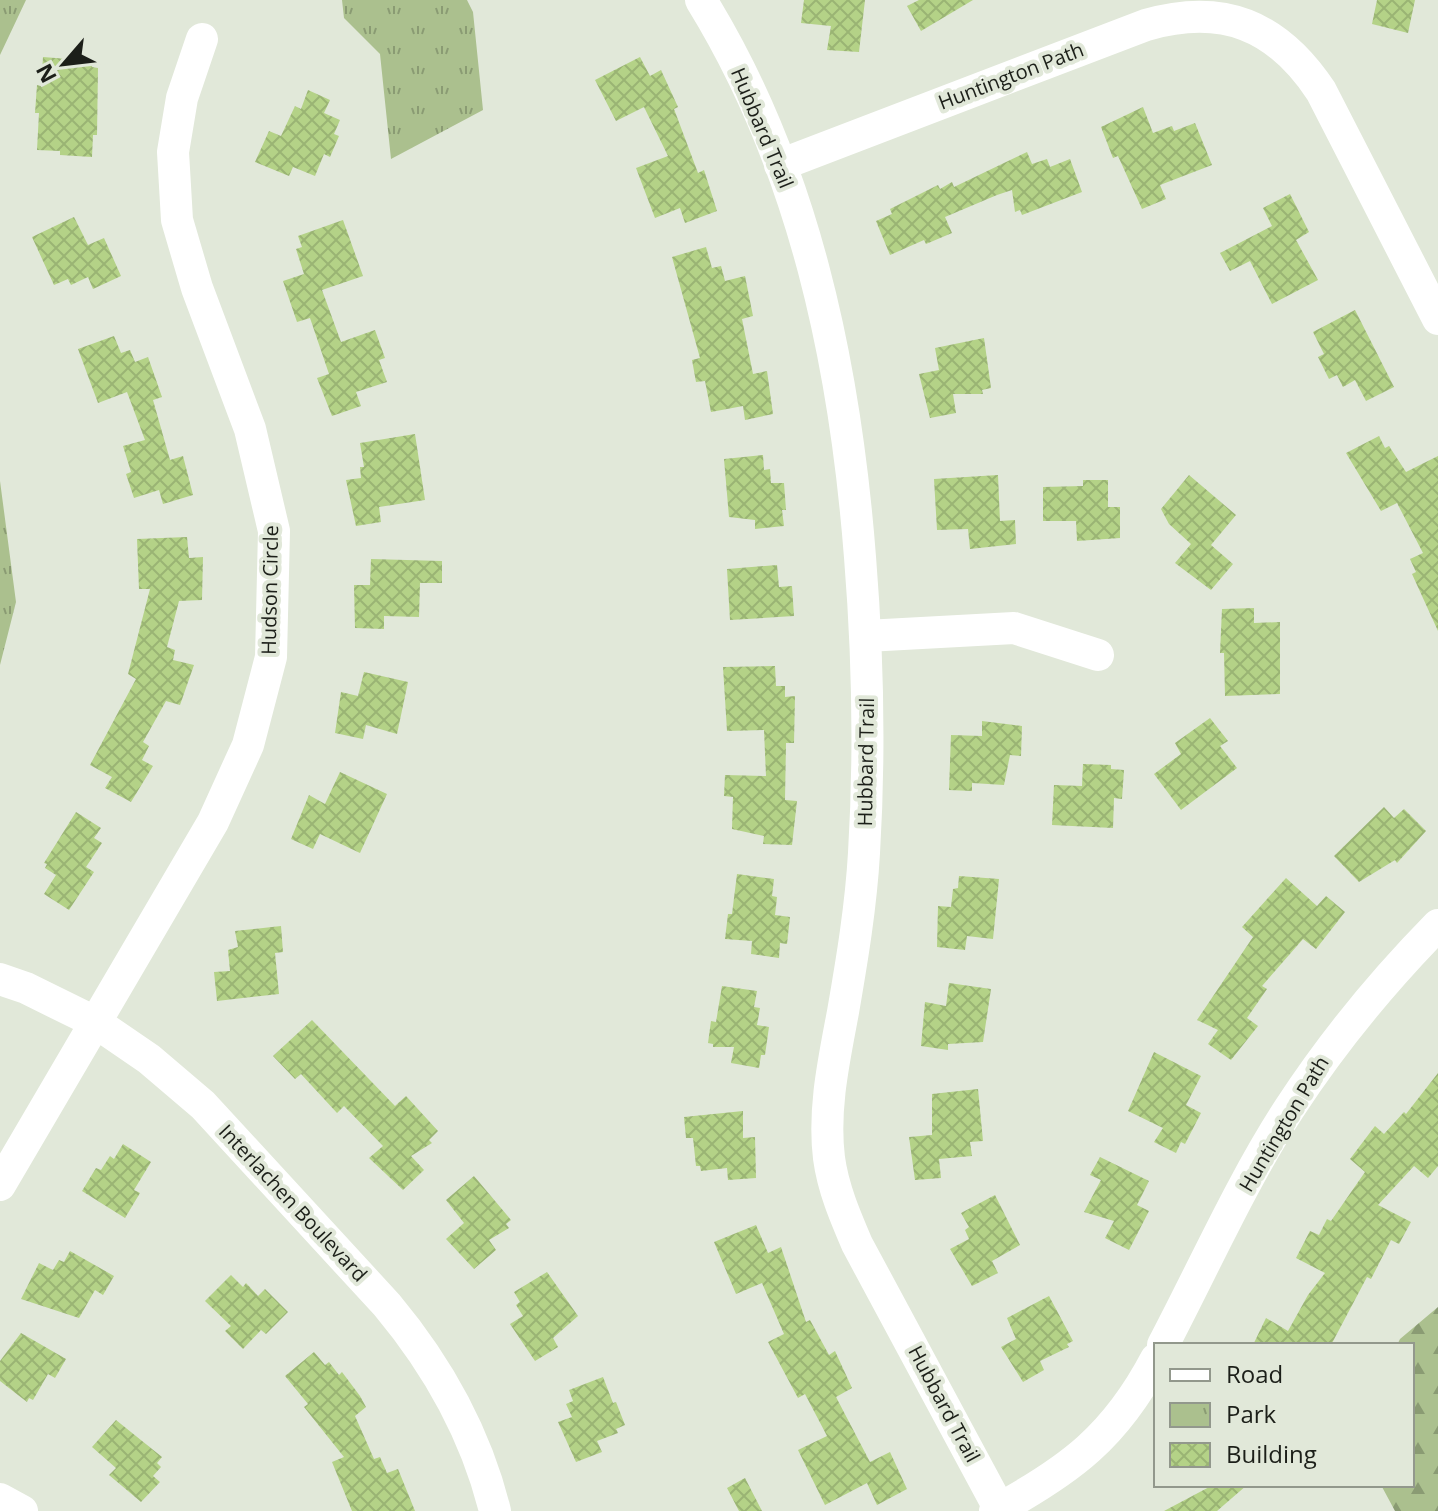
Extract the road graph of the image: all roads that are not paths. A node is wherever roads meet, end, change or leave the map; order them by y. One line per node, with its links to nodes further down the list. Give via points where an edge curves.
1 (701, 0): 4 (street, Hubbard Trail, via 751,94)
2 (1252, 13): 4 (street, Huntington Path, via 1171,18 1146,25); 5 (street, Huntington Path, via 1321,91)
3 (202, 39): 10 (street, Hudson Circle, via 182,98 173,152 177,220 250,429 274,531 271,657 248,745 213,822)
4 (780, 165): 6 (street, Hubbard Trail, via 811,253 831,340 855,500)
5 (1438, 319)
6 (866, 636): 7 (street, via 1014,628); 15 (street, Hubbard Trail, via 864,855 828,1102 829,1160 857,1244)
7 (1098, 655)
8 (1438, 925): 12 (street, Huntington Path, via 1374,993 1287,1112)
9 (0, 979): 10 (street, Interlachen Boulevard)
10 (95, 1022): 11 (street, Hudson Circle); 17 (street, Interlachen Boulevard, via 203,1105 406,1327 451,1397 486,1475)
11 (0, 1185)
12 (1164, 1343)
13 (1154, 1363): 15 (street, via 1130,1405 1100,1440 1067,1468)
14 (0, 1499): 16 (street)
15 (997, 1510)
16 (22, 1511)
17 (495, 1511)

